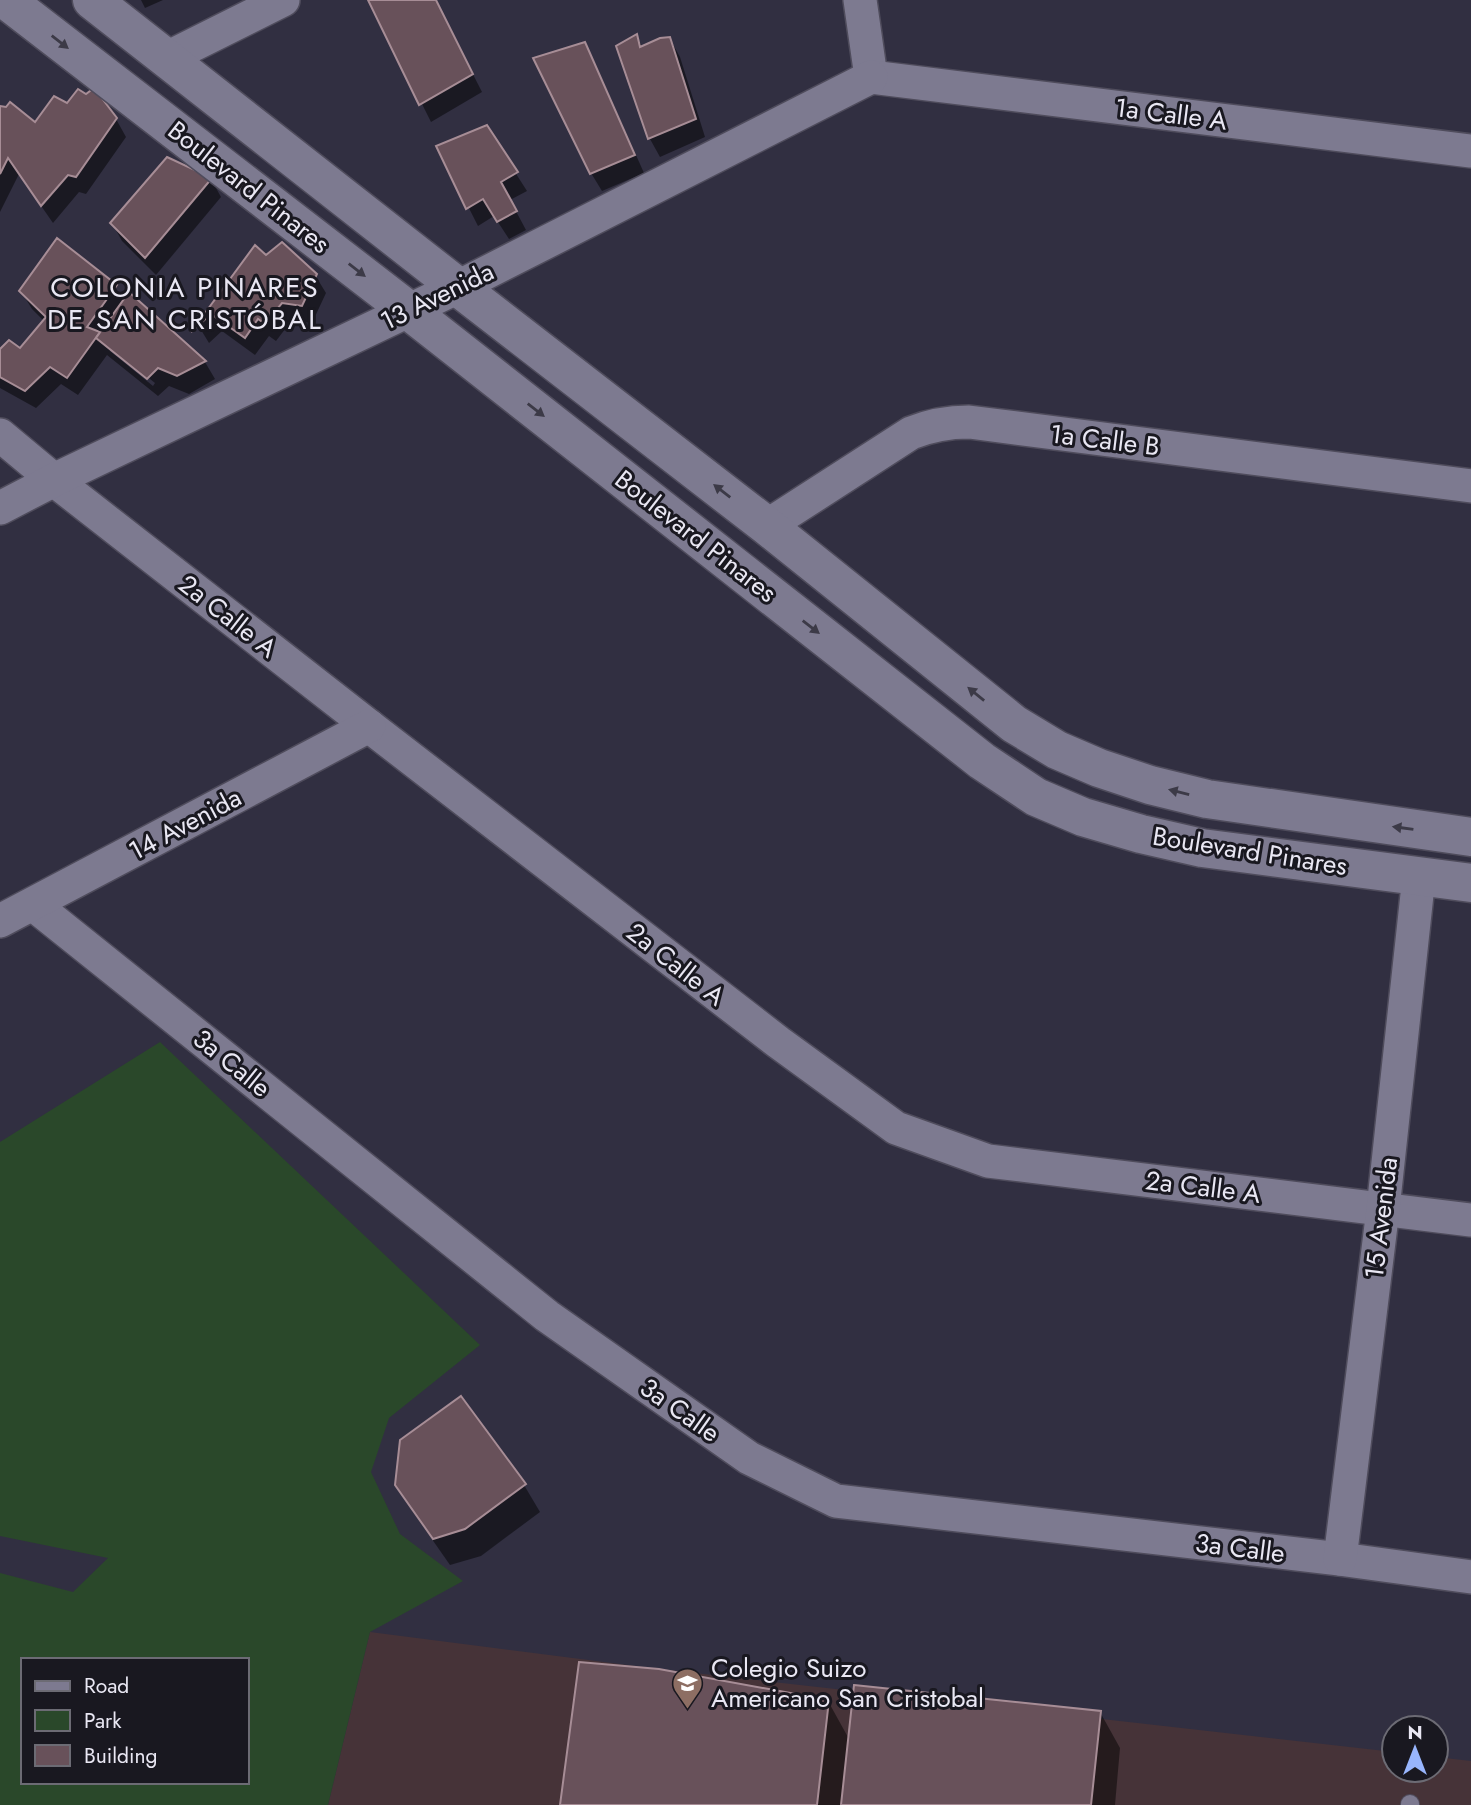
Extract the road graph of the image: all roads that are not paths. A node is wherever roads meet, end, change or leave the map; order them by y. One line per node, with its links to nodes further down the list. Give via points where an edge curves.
1 (6, 0): 9 (street, Boulevard Pinares, one-way to 9)
2 (92, 0): 5 (street, Boulevard Pinares)
3 (283, 0): 5 (street)
4 (860, 0): 6 (street)
5 (167, 58): 8 (street, Boulevard Pinares)
6 (871, 77): 7 (street, 1a Calle A); 8 (street, 13 Avenida)
7 (1471, 151)
8 (458, 287): 9 (street, 13 Avenida); 14 (street, Boulevard Pinares, one-way to 8)
9 (408, 310): 11 (street, 13 Avenida); 17 (street, Boulevard Pinares, one-way to 17, via 971,753 1036,797 1083,817 1202,848)
10 (0, 435): 11 (street, 2a Calle A)
11 (54, 480): 13 (street, 13 Avenida); 15 (street, 2a Calle A)
12 (1471, 486): 14 (street, 1a Calle B, via 949,422 911,433)
13 (0, 508)
14 (767, 526): 16 (street, Boulevard Pinares, one-way to 14, via 1208,799 1150,785 1057,750 1014,724)
15 (369, 726): 19 (street, 14 Avenida); 21 (street, 2a Calle A, via 896,1128 988,1161)
16 (1471, 837)
17 (1419, 876): 18 (street, Boulevard Pinares); 21 (street, 15 Avenida)
18 (1471, 883)
19 (34, 905): 20 (street, 14 Avenida); 23 (street, 3a Calle, via 547,1316 749,1458 836,1501)
20 (0, 921)
21 (1383, 1209): 22 (street, 2a Calle A); 23 (street, 15 Avenida)
22 (1471, 1220)
23 (1339, 1559): 24 (street, 3a Calle)
24 (1471, 1577)

